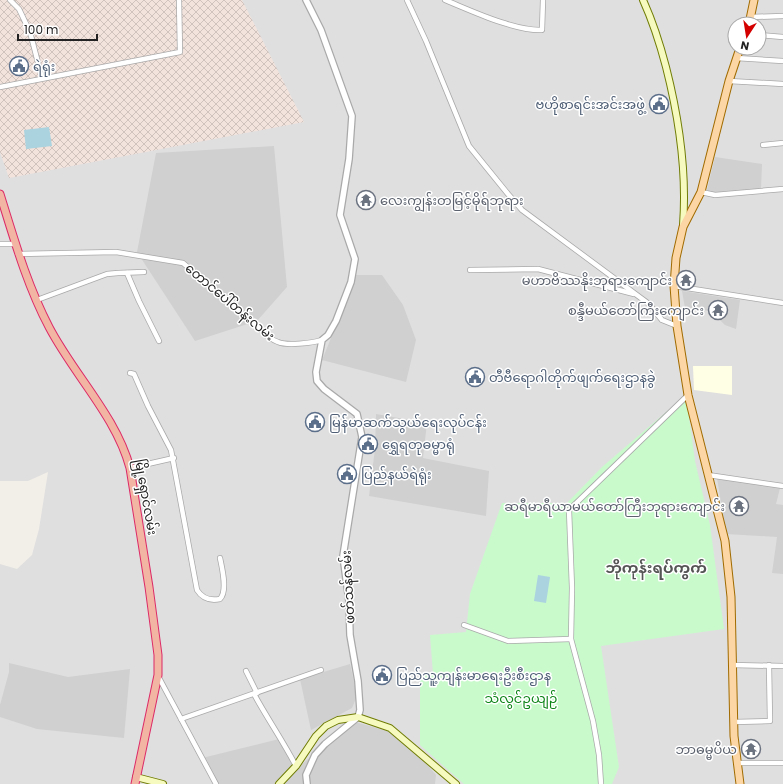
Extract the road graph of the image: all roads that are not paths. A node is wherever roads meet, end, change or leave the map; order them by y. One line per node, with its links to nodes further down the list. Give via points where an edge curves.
1 (10, 0): 16 (street, via 19,10 30,32)
2 (179, 0): 16 (street, via 180,52)
3 (306, 0): 37 (street, via 352,116 349,159 340,215 355,259 351,282 336,321)
4 (407, 0): 33 (street, via 469,146 522,210 612,275)
5 (445, 0): 6 (street, via 504,23 534,31 542,30)
6 (543, 0)
7 (643, 0): 25 (main road, via 652,18 664,60 680,135 685,199)
8 (754, 0): 9 (main road)
9 (751, 16)
10 (783, 16): 11 (street)
11 (767, 18)
12 (767, 36): 13 (street)
13 (783, 37)
14 (736, 58): 15 (street); 17 (main road)
15 (783, 61)
16 (42, 78): 19 (street)
17 (729, 81): 18 (street); 23 (main road)
18 (783, 84)
19 (0, 87)
20 (783, 143): 21 (street)
21 (763, 145)
22 (783, 189): 23 (street, via 715,195)
23 (701, 192): 25 (main road)
24 (0, 194): 27 (highway, မြို့ရှောင်လမ်း)
25 (683, 226): 32 (main road, via 676,258)
26 (0, 244): 27 (street)
27 (16, 244): 28 (highway, မြို့ရှောင်လမ်း)
28 (18, 254): 34 (highway, မြို့ရှောင်လမ်း); 37 (street, တောင်ပေါ်တန်းလမ်း, via 116,252 183,263 278,342 290,344)
29 (470, 270): 33 (street, via 538,269)
30 (144, 272): 31 (street)
31 (127, 273): 34 (street, via 107,274); 38 (street)
32 (674, 286): 35 (street); 36 (main road)
33 (635, 295): 36 (street, via 649,304 662,320)
34 (37, 300): 42 (highway, မြို့ရှောင်လမ်း, via 49,328 120,440)
35 (783, 303)
36 (678, 326): 40 (main road)
37 (322, 340): 55 (street, ဖတ်သန်လမ်း, via 316,372 318,381 324,389 357,414 362,437 344,556 350,635 358,681)
38 (160, 341)
39 (130, 373): 41 (street, via 134,374)
40 (688, 395): 43 (main road); 47 (street, via 569,510)
41 (174, 458): 42 (street); 45 (street, via 197,590 211,600 220,599 223,594)
42 (130, 468): 53 (highway, မြို့ရှောင်လမ်း, via 149,587 158,655)
43 (708, 474): 44 (street); 48 (main road, via 725,541 731,597)
44 (783, 486)
45 (220, 558)
46 (464, 625): 47 (street, via 508,641)
47 (571, 639): 67 (street, via 593,721)
48 (732, 665): 49 (street); 57 (main road)
49 (769, 665): 50 (street); 57 (street, via 770,720)
50 (783, 666)
51 (321, 670): 54 (street)
52 (246, 671): 54 (street)
53 (158, 675): 56 (street); 61 (highway, မြို့ရှောင်လမ်း)
54 (255, 693): 56 (street); 60 (street)
55 (358, 717): 60 (main road, via 338,720 326,726); 65 (street, via 315,755 306,774); 66 (main road, via 390,728)
56 (181, 718): 63 (street)
57 (734, 722): 58 (main road)
58 (738, 763): 59 (street); 68 (main road)
59 (783, 763)
60 (296, 766): 64 (main road)
61 (136, 781): 62 (main road)
62 (163, 784)
63 (216, 784)
64 (279, 784)
65 (307, 784)
66 (456, 784)
67 (601, 784)
68 (740, 784)

